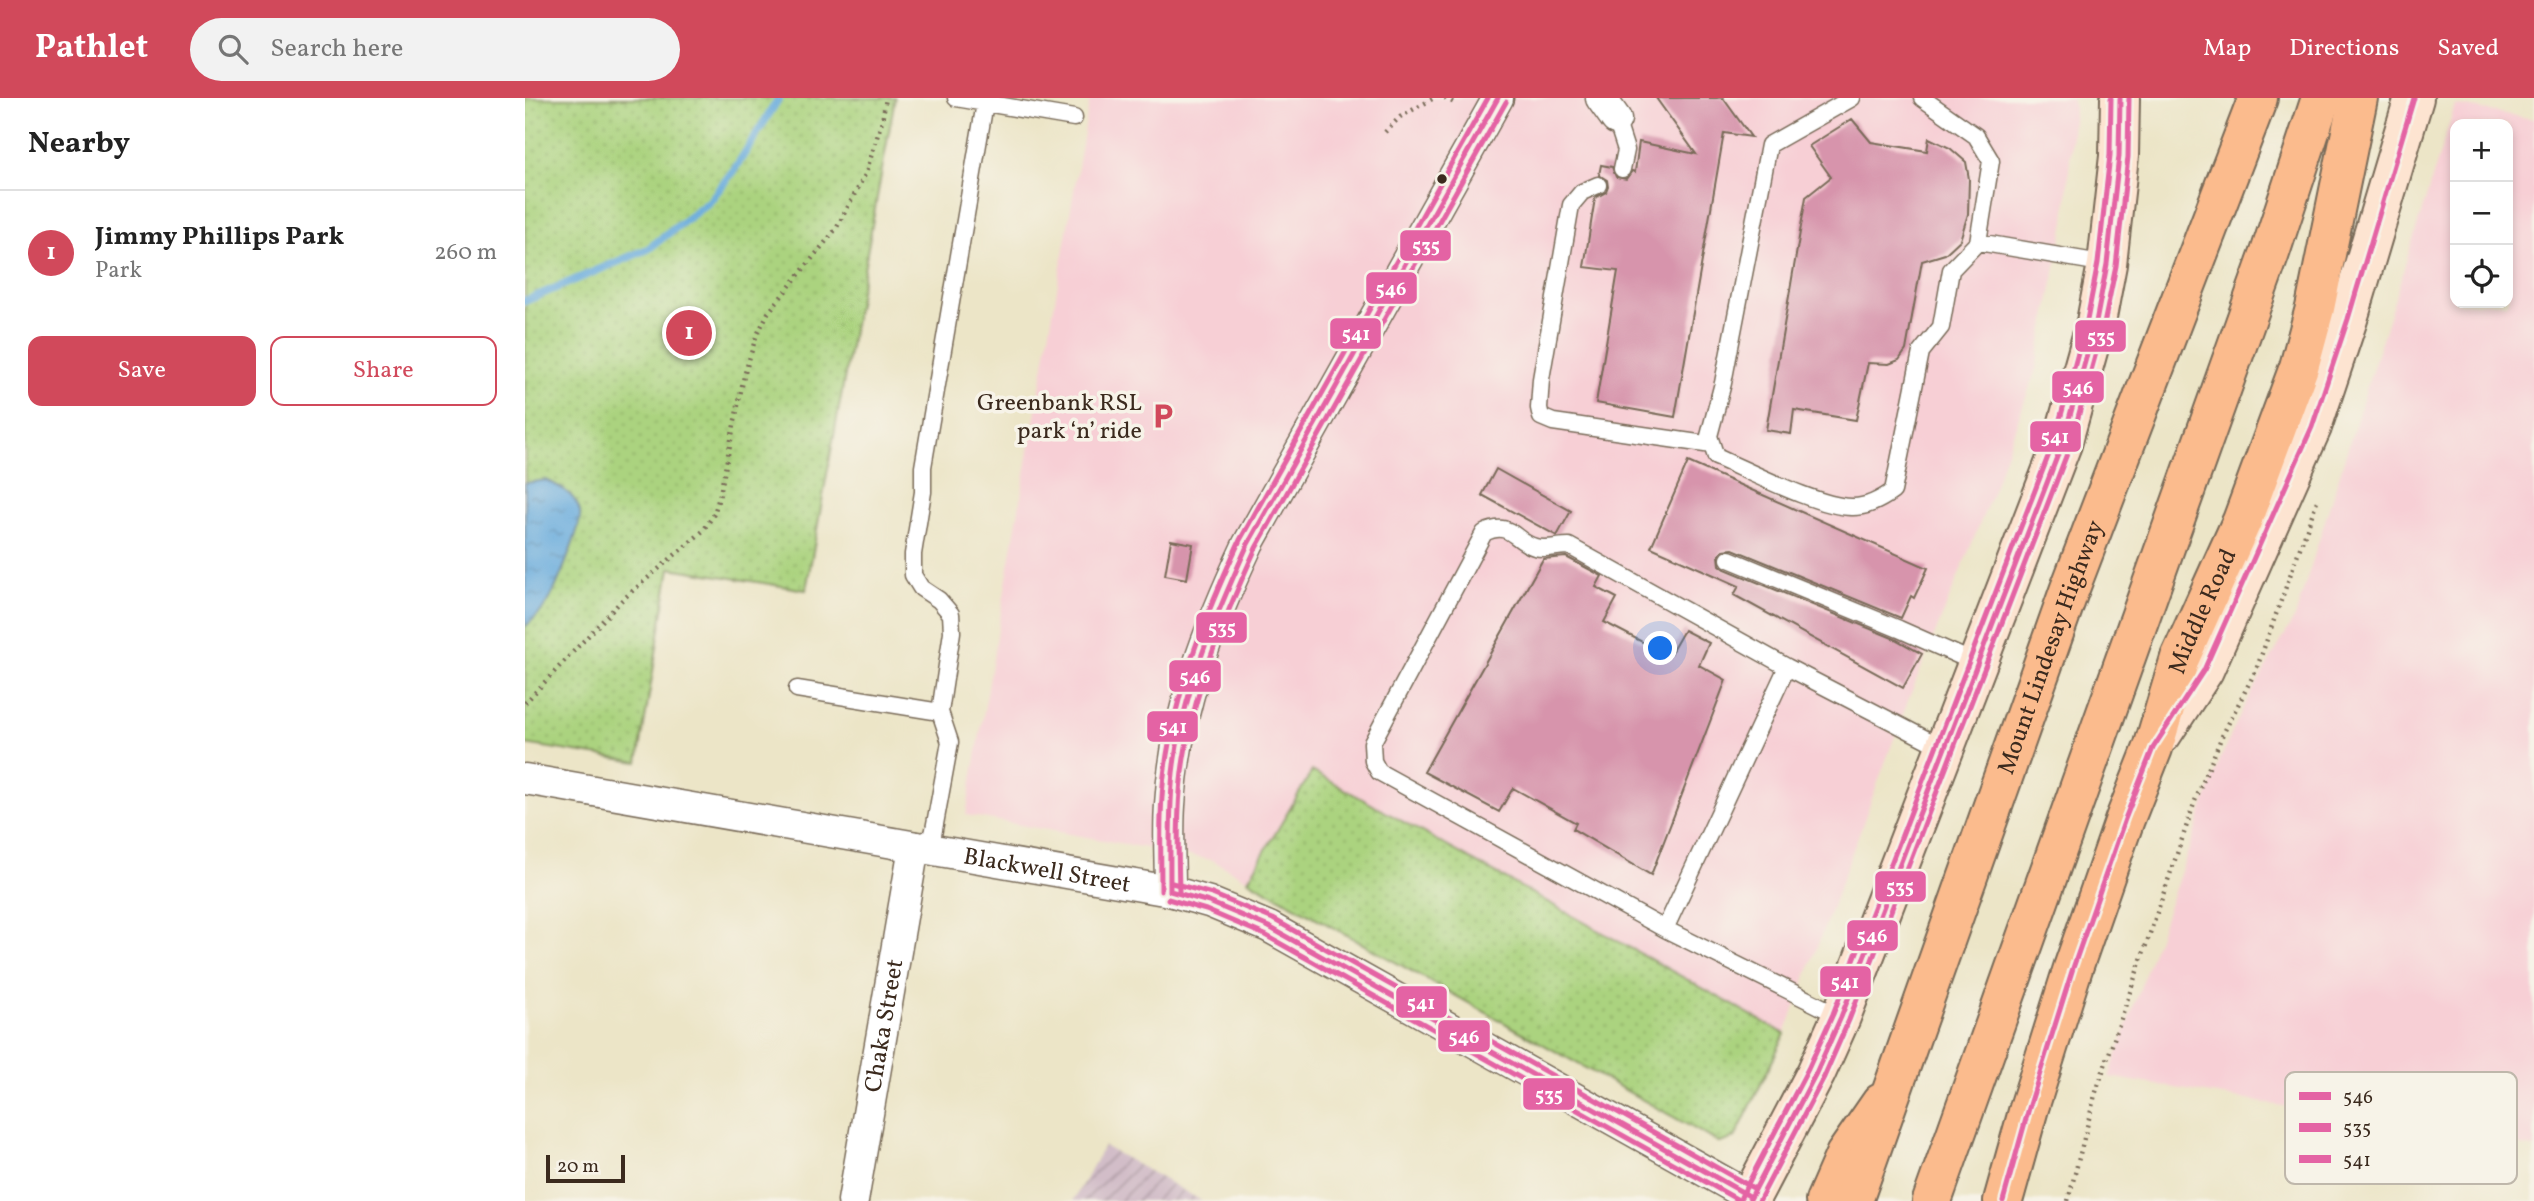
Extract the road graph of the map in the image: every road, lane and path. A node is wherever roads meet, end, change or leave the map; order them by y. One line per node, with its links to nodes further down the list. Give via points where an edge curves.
1 (886, 98): 28 (path, via 866,173 836,229 768,313 757,337 714,514 703,531 622,600)
2 (956, 98): 13 (lane)
3 (1434, 98): 17 (path, via 1400,117)
4 (1445, 98): 14 (path)
5 (1497, 98): 34 (street, via 1248,544 1218,607 1188,697 1178,744 1170,804)
6 (1852, 98): 22 (lane, via 1769,145 1709,436)
7 (1921, 98): 20 (lane, via 1976,136 1991,161)
8 (2120, 98): 21 (main road, via 2119,156)
9 (2321, 98): 42 (main road)
10 (2358, 98): 30 (main road, Middle Road, via 2299,367 2242,521 2180,658)
11 (2414, 98): 30 (main road, via 2312,427 2204,670)
12 (2256, 100): 37 (main road, Mount Lindesay Highway, via 2069,591)
13 (985, 103): 16 (lane); 29 (lane, via 923,467 913,554 913,575 951,614)
14 (1456, 104)
15 (1608, 108): 18 (lane, via 1626,150)
16 (1074, 118)
17 (1385, 132)
18 (1622, 169)
19 (1598, 185): 22 (lane, via 1582,192 1571,205 1541,379 1541,417)
20 (1978, 242): 21 (lane); 22 (lane, via 1951,270 1941,327 1921,352 1893,491 1881,500 1853,507 1819,501 1716,457)
21 (2107, 264): 25 (main road, via 2062,444)
22 (1712, 444)
23 (2319, 495): 44 (path, via 2256,670 2195,801 2095,1095)
24 (1729, 559): 25 (lane)
25 (1978, 664): 31 (main road)
26 (1787, 667): 31 (lane); 35 (lane); 35 (lane, via 1569,547 1533,547 1505,528 1494,528 1485,533 1372,743 1379,772)
27 (797, 689): 29 (lane)
28 (525, 703)
29 (940, 712): 33 (lane, via 950,742 938,811 933,835)
30 (2153, 748): 43 (main road, Middle Road, via 2073,968)
31 (1945, 750): 36 (main road)
32 (526, 783): 33 (street, Blackwell Street)
33 (914, 848): 34 (street, Blackwell Street); 39 (street, Chaka Street)
34 (1170, 891): 38 (street, Blackwell Street, via 1269,926)
35 (1665, 929): 36 (lane)
36 (1841, 1017): 38 (main road)
37 (1893, 1086): 40 (main road, via 1845,1156); 41 (main road, Mount Lindesay Highway)
38 (1750, 1199)
39 (853, 1201)
40 (1825, 1201)
41 (1853, 1201)
42 (1932, 1201)
43 (2003, 1201)
44 (2068, 1201)

